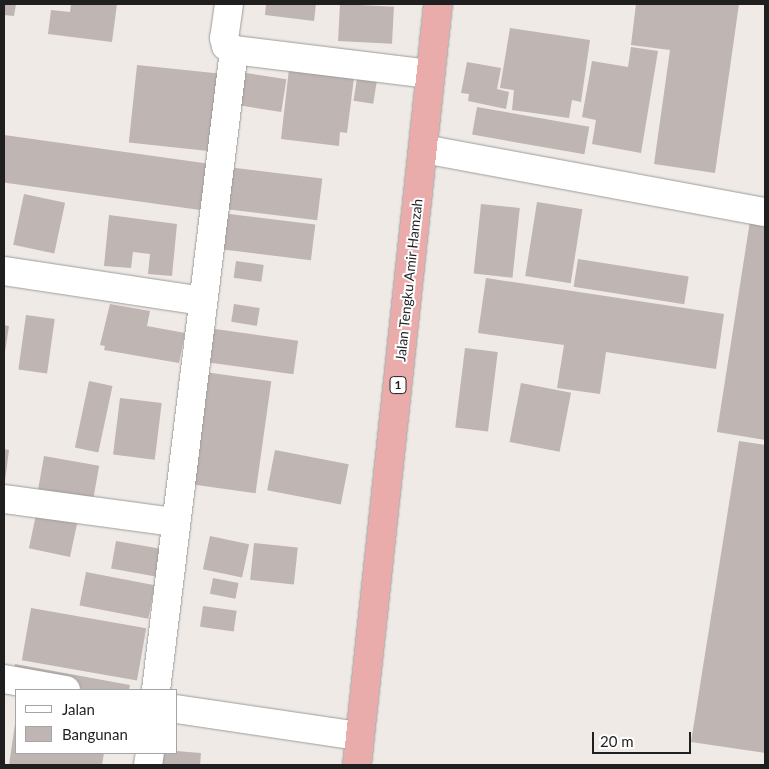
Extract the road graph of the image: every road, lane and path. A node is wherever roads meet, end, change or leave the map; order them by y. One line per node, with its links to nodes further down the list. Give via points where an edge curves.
1 (228, 4): 3 (street, via 224,38 226,46)
2 (438, 4): 4 (highway, Jalan Tengku Amir Hamzah / 1)
3 (234, 50): 4 (street); 8 (street)
4 (430, 74): 5 (highway, Jalan Tengku Amir Hamzah / 1)
5 (424, 150): 6 (street); 15 (highway, Jalan Tengku Amir Hamzah / 1)
6 (765, 212)
7 (4, 271): 8 (street)
8 (203, 301): 10 (street)
9 (4, 499): 10 (street)
10 (175, 522): 13 (street)
11 (4, 679): 12 (street)
12 (60, 689)
13 (156, 689)
14 (178, 709): 15 (street)
15 (359, 736): 16 (highway, Jalan Tengku Amir Hamzah / 1)
16 (357, 765)

